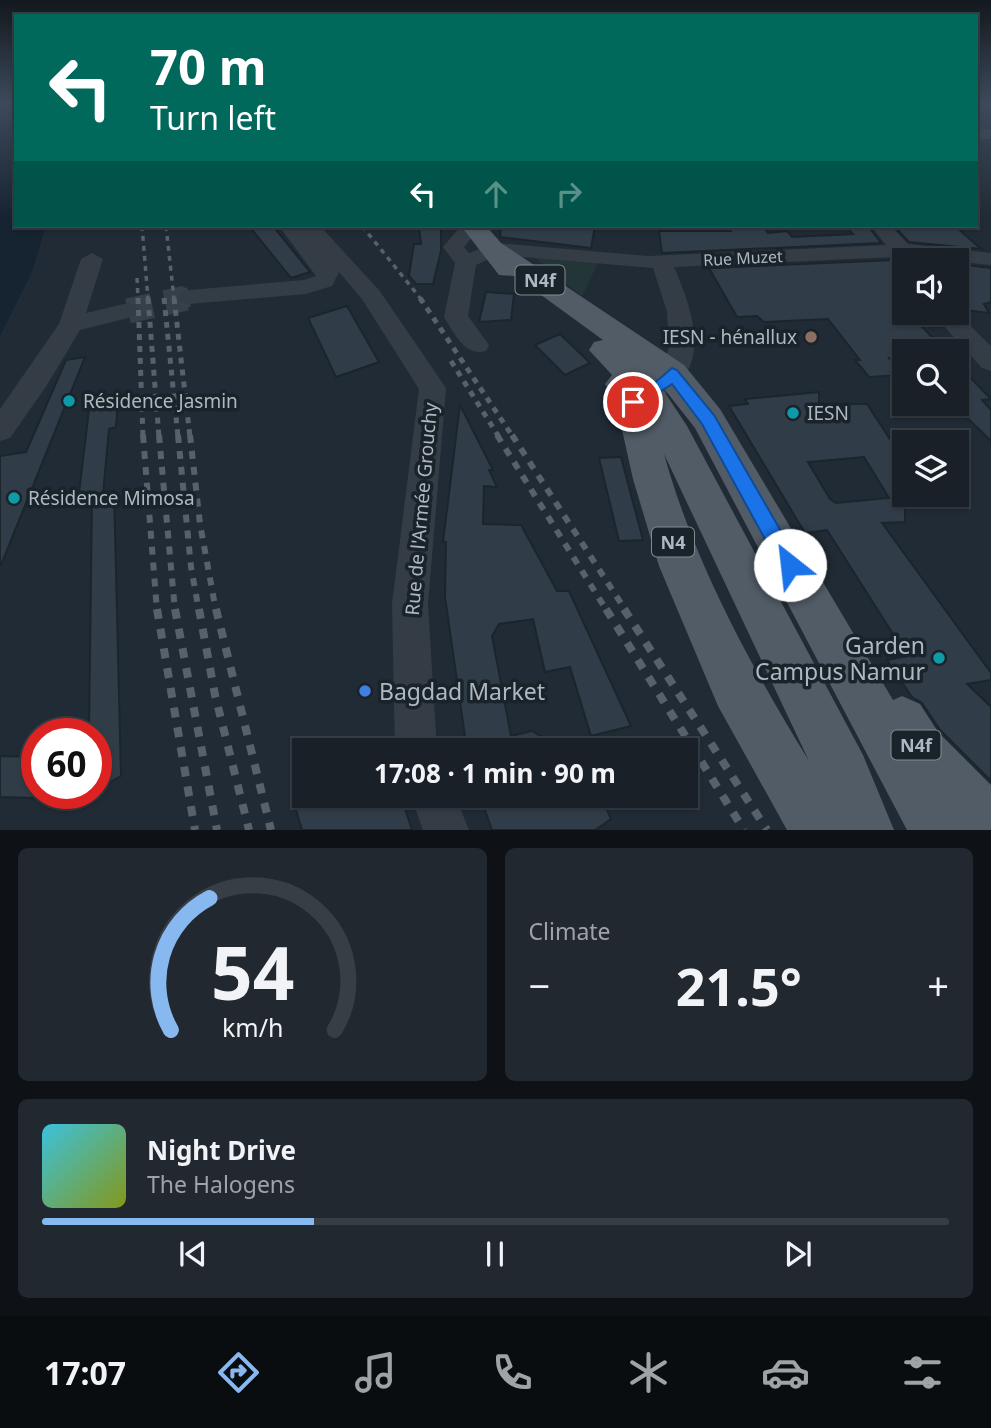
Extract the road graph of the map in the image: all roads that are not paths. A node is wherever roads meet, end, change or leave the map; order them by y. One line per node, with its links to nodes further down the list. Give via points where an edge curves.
1 (291, 228): 12 (street, via 329,274 324,281 306,287)
2 (311, 228): 21 (street, Rue de l'Armée Grouchy, via 371,295 433,388 410,604)
3 (470, 228): 10 (street, via 453,247)
4 (474, 228): 7 (main road, N4)
5 (883, 228): 6 (street)
6 (900, 248)
7 (495, 249): 10 (street); 11 (street, Rue Muzet); 18 (main road, N4, via 515,277 583,325)
8 (892, 256): 11 (street, Rue Muzet)
9 (92, 259): 14 (street)
10 (466, 262): 16 (street, via 456,317)
11 (654, 262): 18 (street, via 680,306 683,355)
12 (189, 297)
13 (128, 311): 14 (street)
14 (71, 324): 19 (street)
15 (956, 325): 17 (street)
16 (477, 345)
17 (991, 362)
18 (643, 382): 20 (main road, N4f, via 708,419); 25 (main road, N4, via 652,479 681,566 736,688); 26 (main road, via 844,774)
19 (0, 430)
20 (845, 662): 23 (main road, N4f, via 892,707 919,751); 27 (main road)
21 (415, 738)
22 (438, 808): 24 (street)
23 (991, 825)
24 (446, 830)
25 (819, 830)
26 (864, 830)
27 (938, 830)

